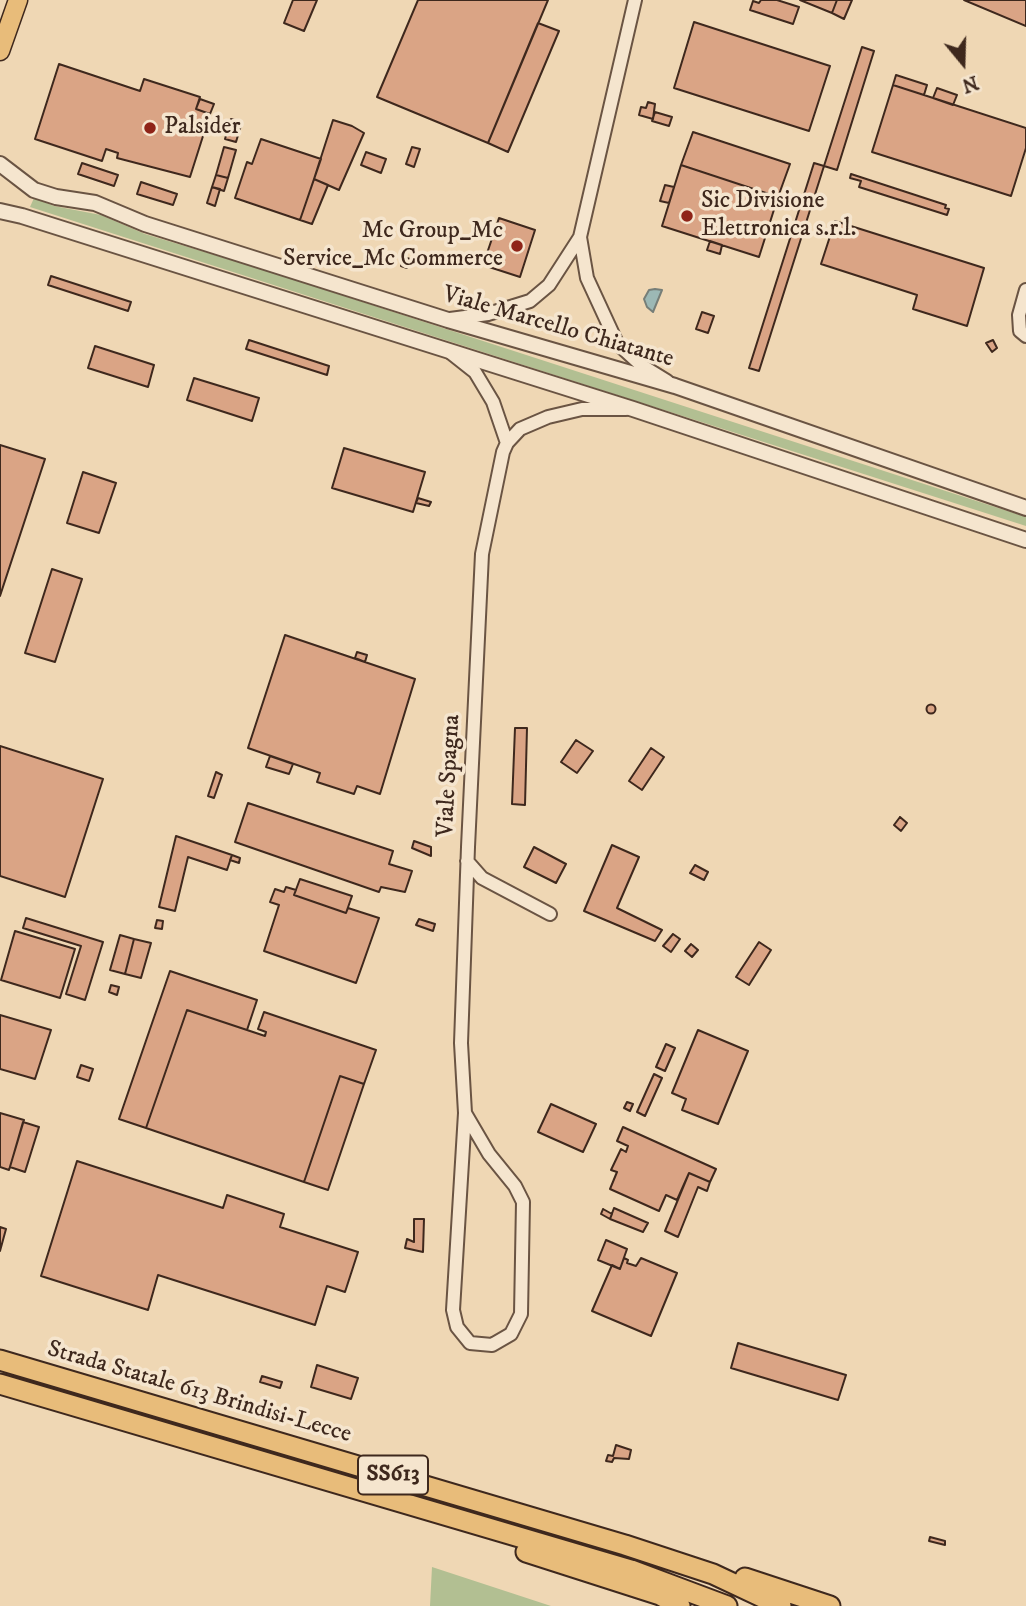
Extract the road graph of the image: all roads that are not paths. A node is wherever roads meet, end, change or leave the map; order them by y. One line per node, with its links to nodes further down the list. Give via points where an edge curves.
1 (18, 0): 3 (main road)
2 (635, 0): 7 (street)
3 (0, 51)
4 (0, 164): 5 (street, Viale Marcello Chiatante); 9 (street, Viale Marcello Chiatante, via 34,190 95,203 145,224)
5 (0, 170)
6 (0, 211): 11 (street, Viale Marcello Chiatante)
7 (580, 237): 9 (street, via 549,285 530,301); 12 (street, via 587,278 617,343)
8 (1026, 290): 10 (street, via 1018,315 1020,331)
9 (448, 320): 12 (street, Viale Marcello Chiatante)
10 (1026, 336)
11 (448, 350): 13 (street, Viale Marcello Chiatante); 14 (street, via 475,372 493,402)
12 (675, 386): 15 (street, Viale Marcello Chiatante)
13 (633, 409): 14 (street, via 582,408 548,417 520,429); 16 (street, Viale Marcello Chiatante)
14 (507, 443): 17 (street, Viale Spagna, via 482,554)
15 (1026, 508)
16 (1026, 540)
17 (467, 861): 18 (street, via 482,878); 19 (street, Viale Spagna, via 461,1043)
18 (550, 914)
19 (465, 1113): 19 (street, Viale Spagna, via 453,1310 457,1327 470,1343 492,1345 512,1334 521,1314 523,1202)
20 (0, 1360): 23 (highway, Strada Statale 613 Brindisi-Lecce / SS613, via 526,1514)
21 (0, 1384): 22 (highway, Strada Statale 613 Brindisi-Lecce / SS613)
22 (486, 1527): 24 (highway, via 495,1542 660,1595); 25 (highway, Strada Statale 613 Brindisi-Lecce / SS613, via 631,1570)
23 (713, 1574): 26 (highway, Strada Statale 613 Brindisi-Lecce / SS613); 27 (highway, via 738,1575)
24 (680, 1606)
25 (727, 1606)
26 (781, 1606)
27 (830, 1606)

